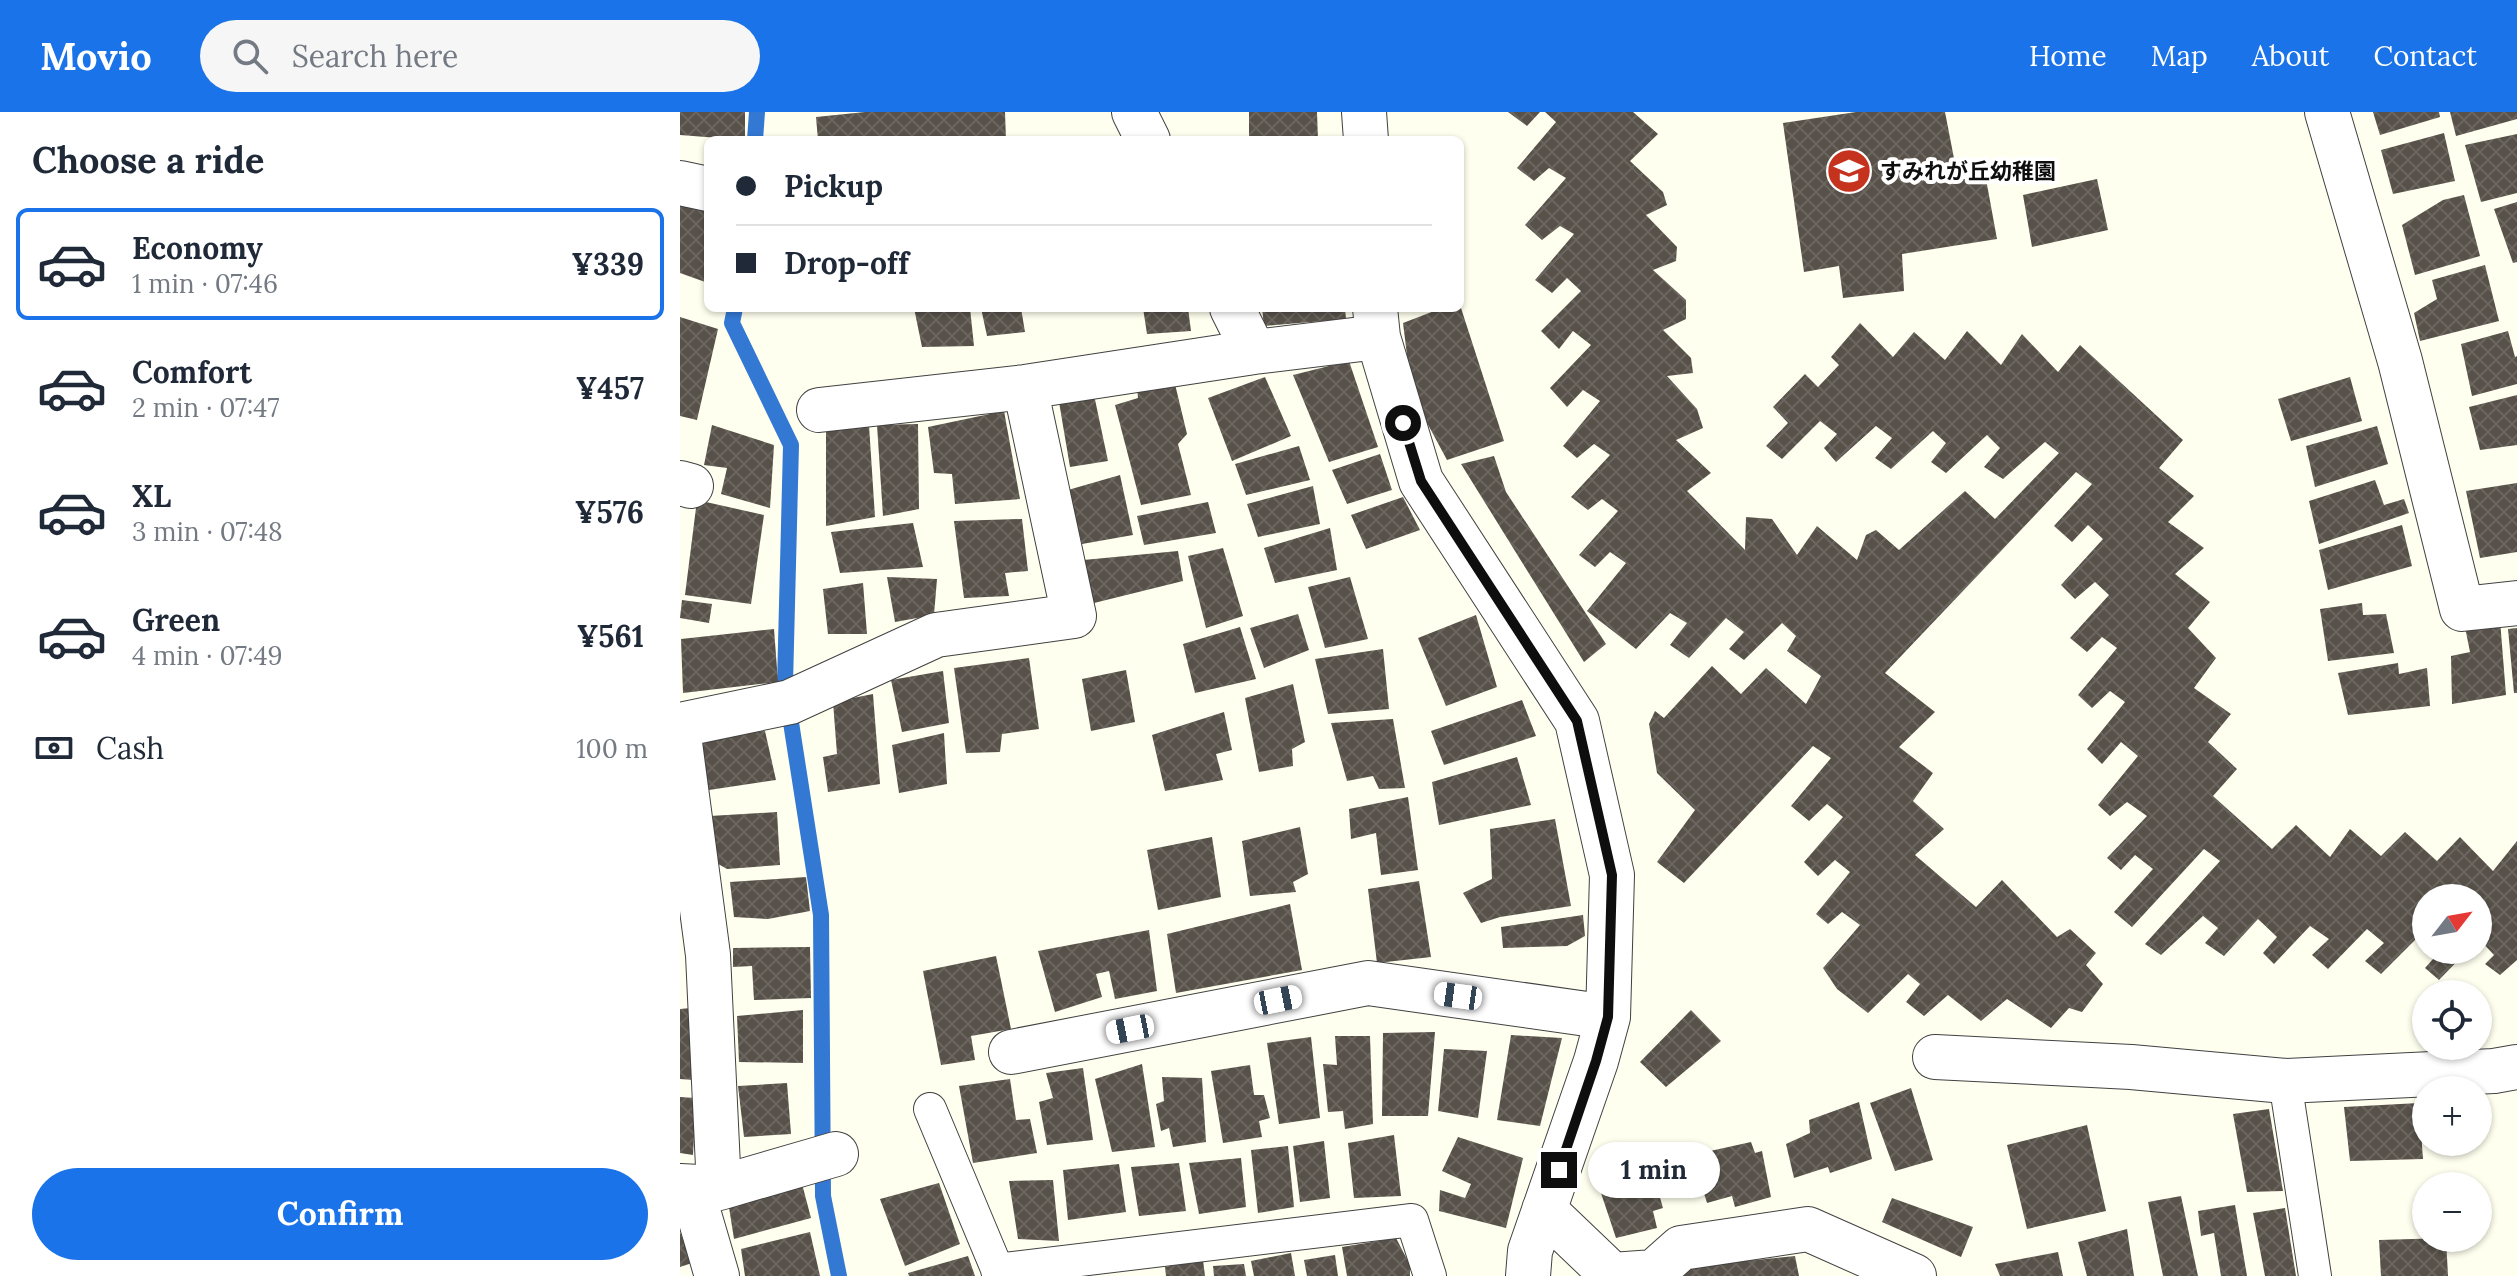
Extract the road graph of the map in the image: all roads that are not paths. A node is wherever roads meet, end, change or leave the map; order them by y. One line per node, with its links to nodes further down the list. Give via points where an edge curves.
1 (1134, 112): 4 (street)
2 (1364, 112): 5 (street)
3 (2327, 112): 13 (street, via 2400,361 2462,609)
4 (1146, 136)
5 (1366, 136)
6 (680, 183): 7 (street)
7 (704, 188)
8 (1234, 312): 10 (street)
9 (1376, 322): 10 (street); 16 (street, via 1421,481 1577,721 1612,875)
10 (1254, 352): 11 (street)
11 (1025, 387): 12 (street); 14 (street, via 1074,616 936,635 790,702)
12 (819, 410)
13 (2517, 603)
14 (680, 725)
15 (680, 743): 23 (street, via 708,955)
16 (1608, 1017): 17 (street, via 1368,983); 24 (street)
17 (1011, 1052)
18 (1935, 1057): 20 (street)
19 (2517, 1067): 20 (street)
20 (2285, 1081): 30 (lane)
21 (930, 1109): 25 (lane)
22 (836, 1154): 23 (street)
23 (697, 1187): 26 (street)
24 (1544, 1210): 28 (street); 29 (street, via 1612,1275 1654,1272 1681,1248 1808,1229)
25 (999, 1273): 27 (lane, via 1412,1220)
26 (717, 1276)
27 (1430, 1276)
28 (1528, 1276)
29 (1914, 1276)
30 (2315, 1276)

